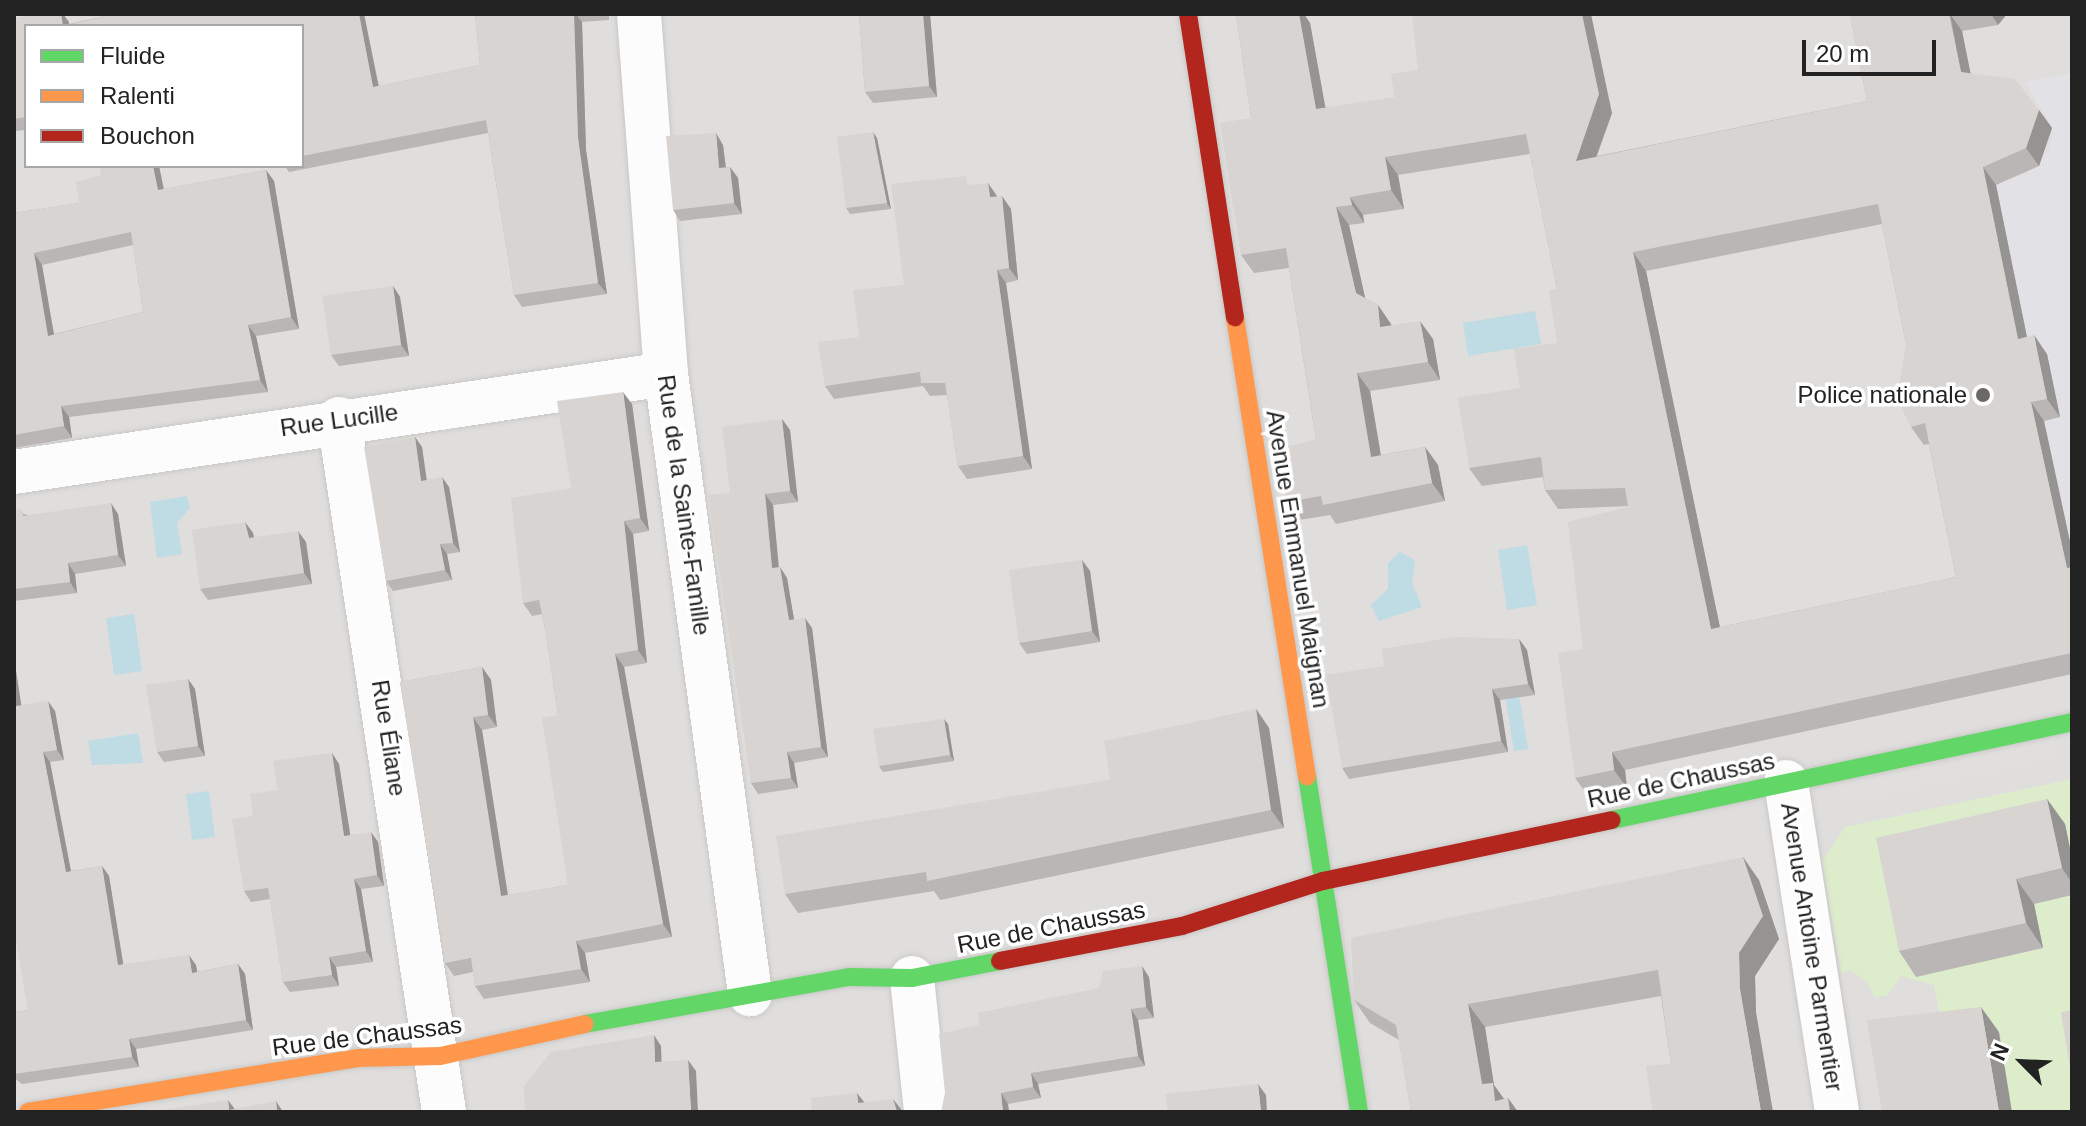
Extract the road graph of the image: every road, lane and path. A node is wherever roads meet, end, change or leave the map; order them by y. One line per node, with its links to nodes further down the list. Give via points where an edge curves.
1 (639, 14): 3 (street, Rue de la Sainte-Famille)
2 (1188, 14): 8 (street, Avenue Emmanuel Maignan)
3 (666, 374): 4 (street, Rue Lucille); 10 (street, Rue de la Sainte-Famille)
4 (339, 419): 5 (street, Rue Lucille); 11 (street, Rue Éliane)
5 (14, 472)
6 (2072, 722): 7 (street, Rue de Chaussas)
7 (1786, 782): 8 (street, Rue de Chaussas); 16 (street, Avenue Antoine Parmentier)
8 (1323, 881): 9 (street, Rue de Chaussas, via 1182,926); 15 (street, Avenue Emmanuel Maignan)
9 (912, 978): 10 (street, Rue de Chaussas, via 849,977); 14 (street)
10 (750, 994): 11 (street, Rue de Chaussas)
11 (440, 1056): 12 (street, Rue de Chaussas, via 358,1058); 13 (street, Rue Éliane)
12 (28, 1112)
13 (444, 1112)
14 (926, 1112)
15 (1359, 1112)
16 (1837, 1112)

